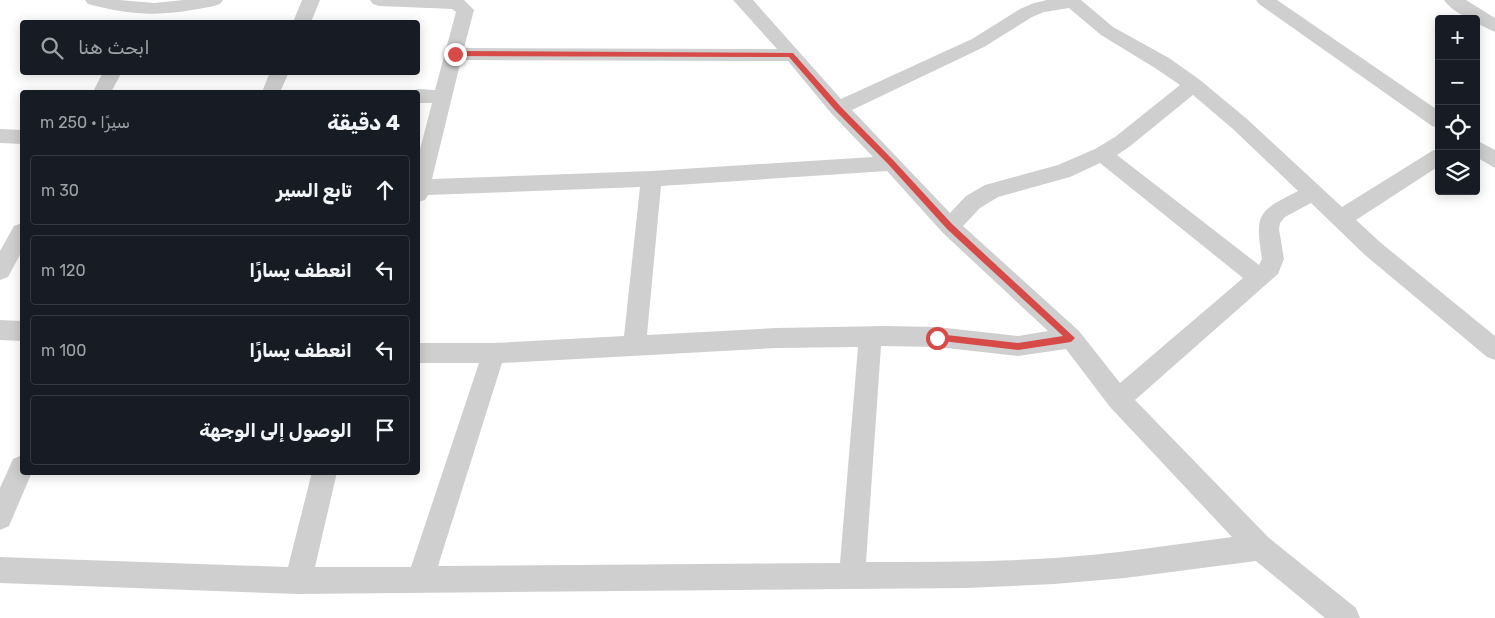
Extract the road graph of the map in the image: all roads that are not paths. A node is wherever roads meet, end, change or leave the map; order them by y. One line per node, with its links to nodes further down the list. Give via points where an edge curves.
1 (94, 0): 10 (street)
2 (214, 0): 10 (street)
3 (311, 0): 11 (street)
4 (378, 0): 8 (street)
5 (1265, 0): 23 (street)
6 (1453, 0): 12 (street)
7 (1071, 1): 17 (street, via 1107,31 1162,63); 22 (street, via 1026,13 978,42)
8 (463, 3): 13 (street, via 465,15)
9 (753, 3): 14 (street)
10 (148, 11)
11 (303, 20)
12 (1495, 26)
13 (455, 54): 14 (street); 21 (street)
14 (791, 55): 22 (street)
15 (111, 75): 18 (street)
16 (279, 75): 19 (street)
17 (1193, 86): 27 (street); 34 (street, via 1240,124)
18 (103, 90)
19 (272, 90)
20 (420, 96): 21 (street)
21 (443, 96): 32 (street)
22 (838, 108): 30 (street)
23 (1435, 118)
24 (0, 136): 25 (street)
25 (20, 137)
26 (1480, 150): 29 (street)
27 (1102, 154): 36 (street, via 1063,171 992,191 973,202); 39 (street)
28 (1435, 159): 35 (street)
29 (1495, 160)
30 (892, 163): 31 (street); 36 (street)
31 (651, 179): 33 (street); 45 (street)
32 (420, 187)
33 (420, 191)
34 (1313, 192): 35 (street); 39 (street, via 1278,210 1270,219 1268,229 1273,259 1270,268)
35 (1340, 219): 44 (street, via 1401,273)
36 (950, 226): 43 (street)
37 (20, 236): 38 (street)
38 (0, 271)
39 (1260, 278): 48 (street)
40 (0, 330): 41 (street)
41 (20, 331)
42 (870, 336): 43 (street, via 937,338 1018,346); 45 (street); 54 (street)
43 (1071, 338): 48 (street)
44 (1490, 338)
45 (635, 345): 47 (street)
46 (420, 353): 47 (street)
47 (494, 353): 55 (street)
48 (1118, 399): 52 (street)
49 (20, 472): 51 (street)
50 (324, 475): 56 (street)
51 (0, 517)
52 (1260, 547): 54 (street, via 1054,571); 57 (street)
53 (0, 570): 56 (street)
54 (852, 575): 55 (street)
55 (420, 580): 56 (street)
56 (298, 581)
57 (1346, 618)

